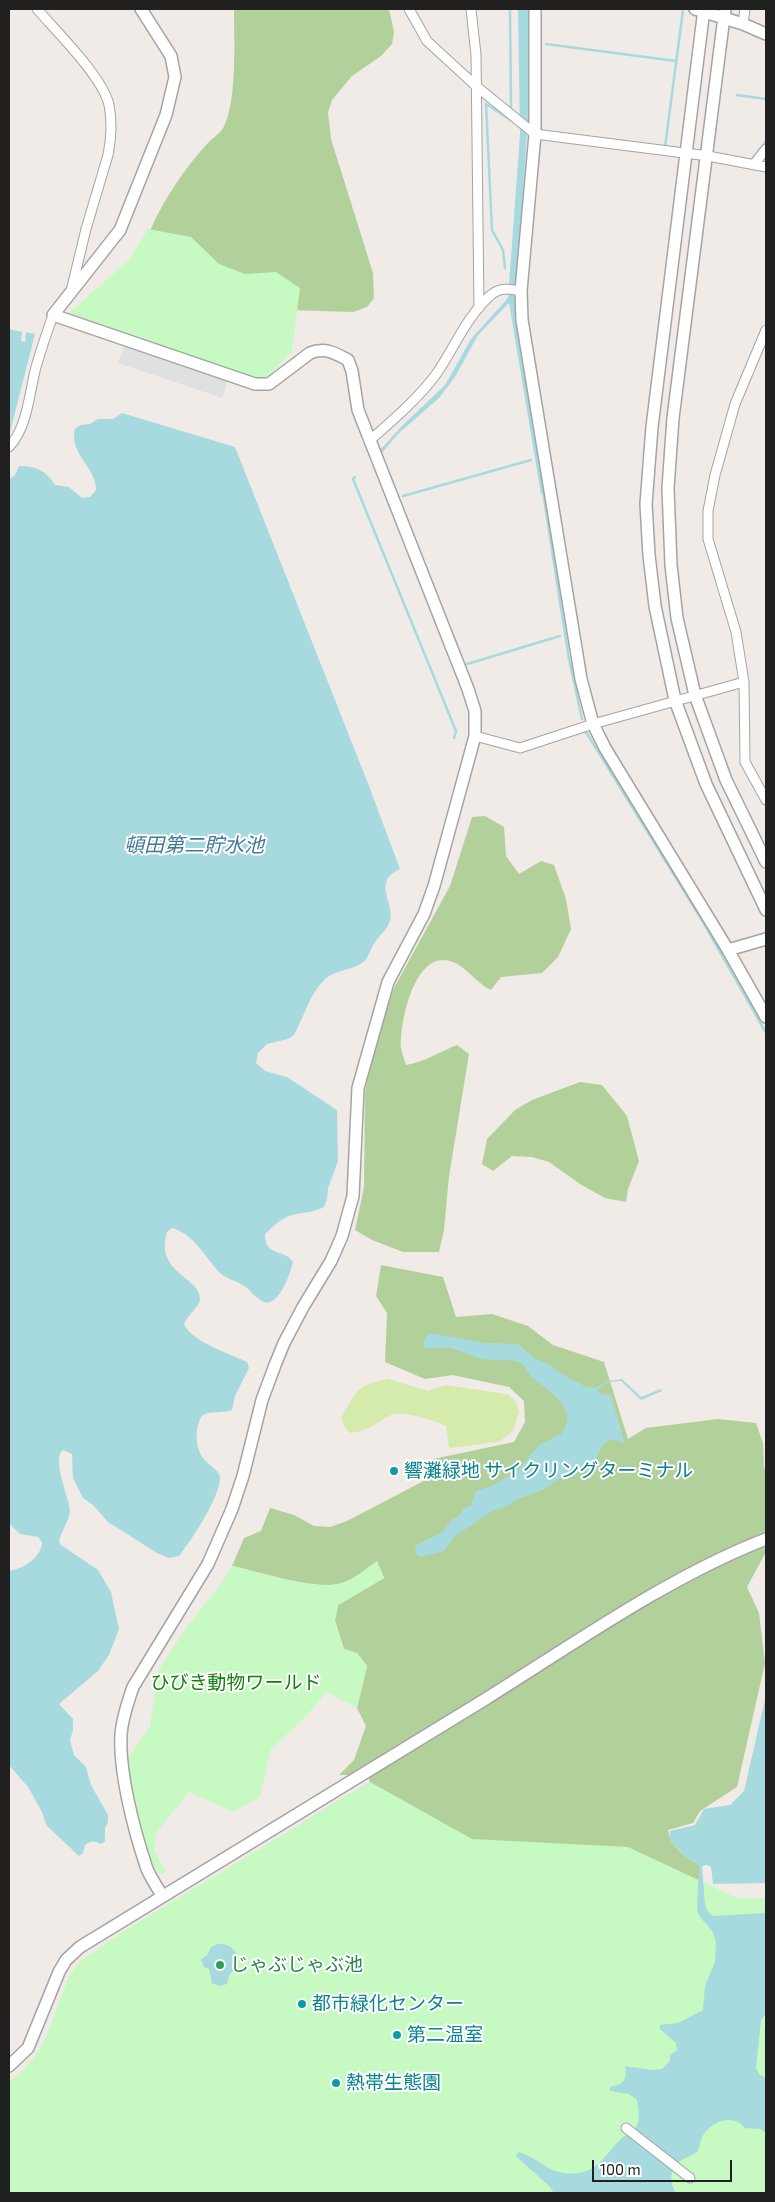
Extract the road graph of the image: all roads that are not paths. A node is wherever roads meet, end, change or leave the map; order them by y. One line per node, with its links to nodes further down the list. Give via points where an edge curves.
1 (37, 9): 18 (street, via 90,71 108,104 111,144)
2 (141, 9): 18 (street, via 171,56 175,77 166,115 120,230)
3 (409, 9): 11 (street, via 427,40)
4 (470, 9): 11 (street)
5 (535, 9): 12 (street)
6 (745, 9): 9 (street)
7 (701, 10): 8 (street); 14 (street)
8 (725, 14): 9 (street); 15 (street)
9 (743, 24): 10 (street)
10 (766, 34)
11 (476, 86): 12 (street); 20 (street)
12 (535, 134): 14 (street); 19 (street)
13 (766, 149): 16 (street)
14 (687, 155): 15 (street); 27 (street, via 653,418 646,504 655,606)
15 (708, 156): 16 (street); 26 (street, via 673,418 668,488 677,618)
16 (755, 163): 17 (street)
17 (766, 167)
18 (71, 291): 21 (street)
19 (521, 291): 20 (street, via 502,288); 28 (street, via 524,330 581,679)
20 (479, 308): 23 (street, via 436,374)
21 (53, 315): 23 (street, via 255,384 268,384 310,353 325,350 334,353 348,360 358,410); 24 (street, via 23,421)
22 (766, 330): 25 (street, via 735,404 708,511 708,539 736,632)
23 (371, 446): 29 (street, via 466,681 475,711)
24 (9, 447)
25 (744, 682): 26 (street); 30 (street, via 745,762)
26 (695, 694): 27 (street); 31 (street, via 726,780)
27 (675, 700): 28 (street); 32 (street, via 706,784)
28 (593, 724): 29 (street, via 520,748); 34 (street)
29 (475, 736): 37 (street, via 434,886 424,914 388,982 358,1088 353,1196 342,1236 281,1351 262,1400 244,1476 208,1564 133,1687 126,1706 121,1734 128,1798 146,1867)
30 (766, 800)
31 (766, 862)
32 (766, 910)
33 (766, 939): 34 (street)
34 (728, 950): 35 (street)
35 (766, 1017)
36 (766, 1539): 37 (street, via 728,1554 652,1596 293,1819)
37 (162, 1896): 38 (street, via 80,1947 66,1960 28,2048)
38 (9, 2066)
39 (626, 2128): 40 (street)
40 (690, 2178)

